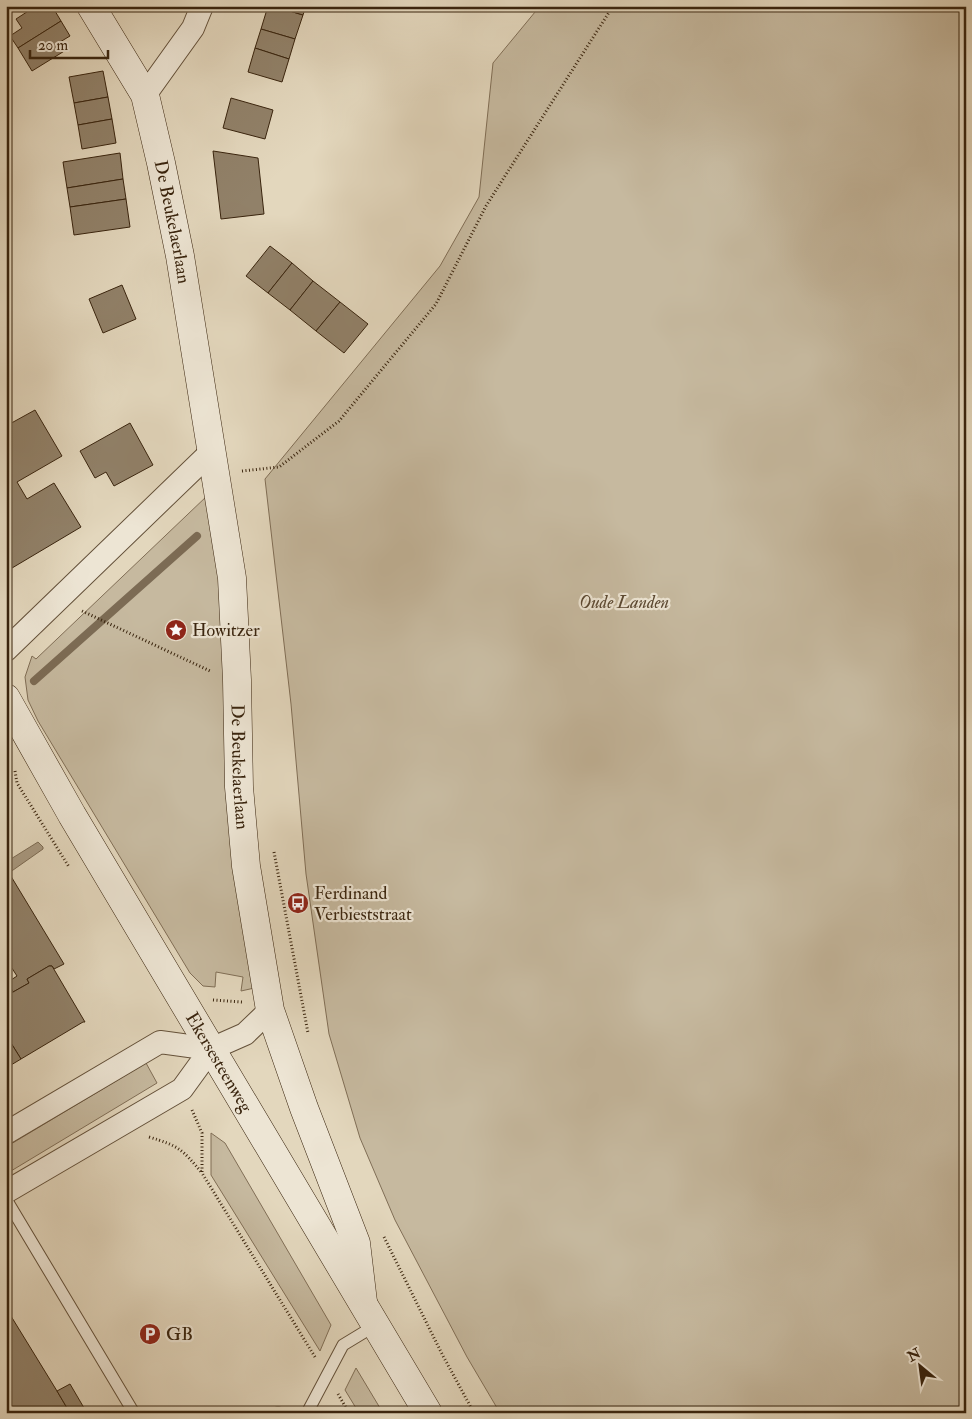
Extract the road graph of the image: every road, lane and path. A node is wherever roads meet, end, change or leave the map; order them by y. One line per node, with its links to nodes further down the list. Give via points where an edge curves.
1 (91, 6): 4 (main road, De Beukelaerlaan)
2 (202, 6): 4 (street, via 192,28)
3 (613, 6): 6 (path, via 486,206 436,304 339,421 279,467)
4 (145, 95): 5 (main road, De Beukelaerlaan, via 180,256)
5 (211, 452): 8 (street); 9 (main road, De Beukelaerlaan, via 232,578)
6 (240, 472)
7 (88, 614): 9 (path, via 221,677)
8 (6, 650)
9 (237, 680): 15 (main road, De Beukelaerlaan, via 239,787 246,866)
10 (6, 698): 14 (main road, Ekersesteenweg)
11 (14, 766): 13 (path, via 17,783)
12 (273, 847): 16 (path)
13 (69, 867)
14 (184, 1001): 15 (path, via 203,999); 18 (main road, Ekersesteenweg)
15 (270, 1007): 16 (path); 18 (street, via 245,1034); 26 (main road, Ekersesteenweg, via 304,1108 356,1242)
16 (305, 1009): 17 (path)
17 (309, 1042)
18 (211, 1049): 19 (street); 20 (street, via 160,1042); 26 (main road, Ekersesteenweg)
19 (182, 1089): 22 (path, via 202,1133); 23 (street)
20 (6, 1133)
21 (144, 1136): 22 (path, via 169,1143 184,1152)
22 (202, 1173): 28 (path)
23 (6, 1192)
24 (6, 1198): 29 (lane)
25 (383, 1236): 33 (path)
26 (363, 1302): 27 (main road, Ekersesteenweg)
27 (376, 1326): 28 (lane, via 343,1345); 32 (main road, Ekersesteenweg)
28 (327, 1376): 30 (lane); 31 (path)
29 (134, 1413)
30 (307, 1413)
31 (349, 1413)
32 (428, 1413)
33 (474, 1413)

